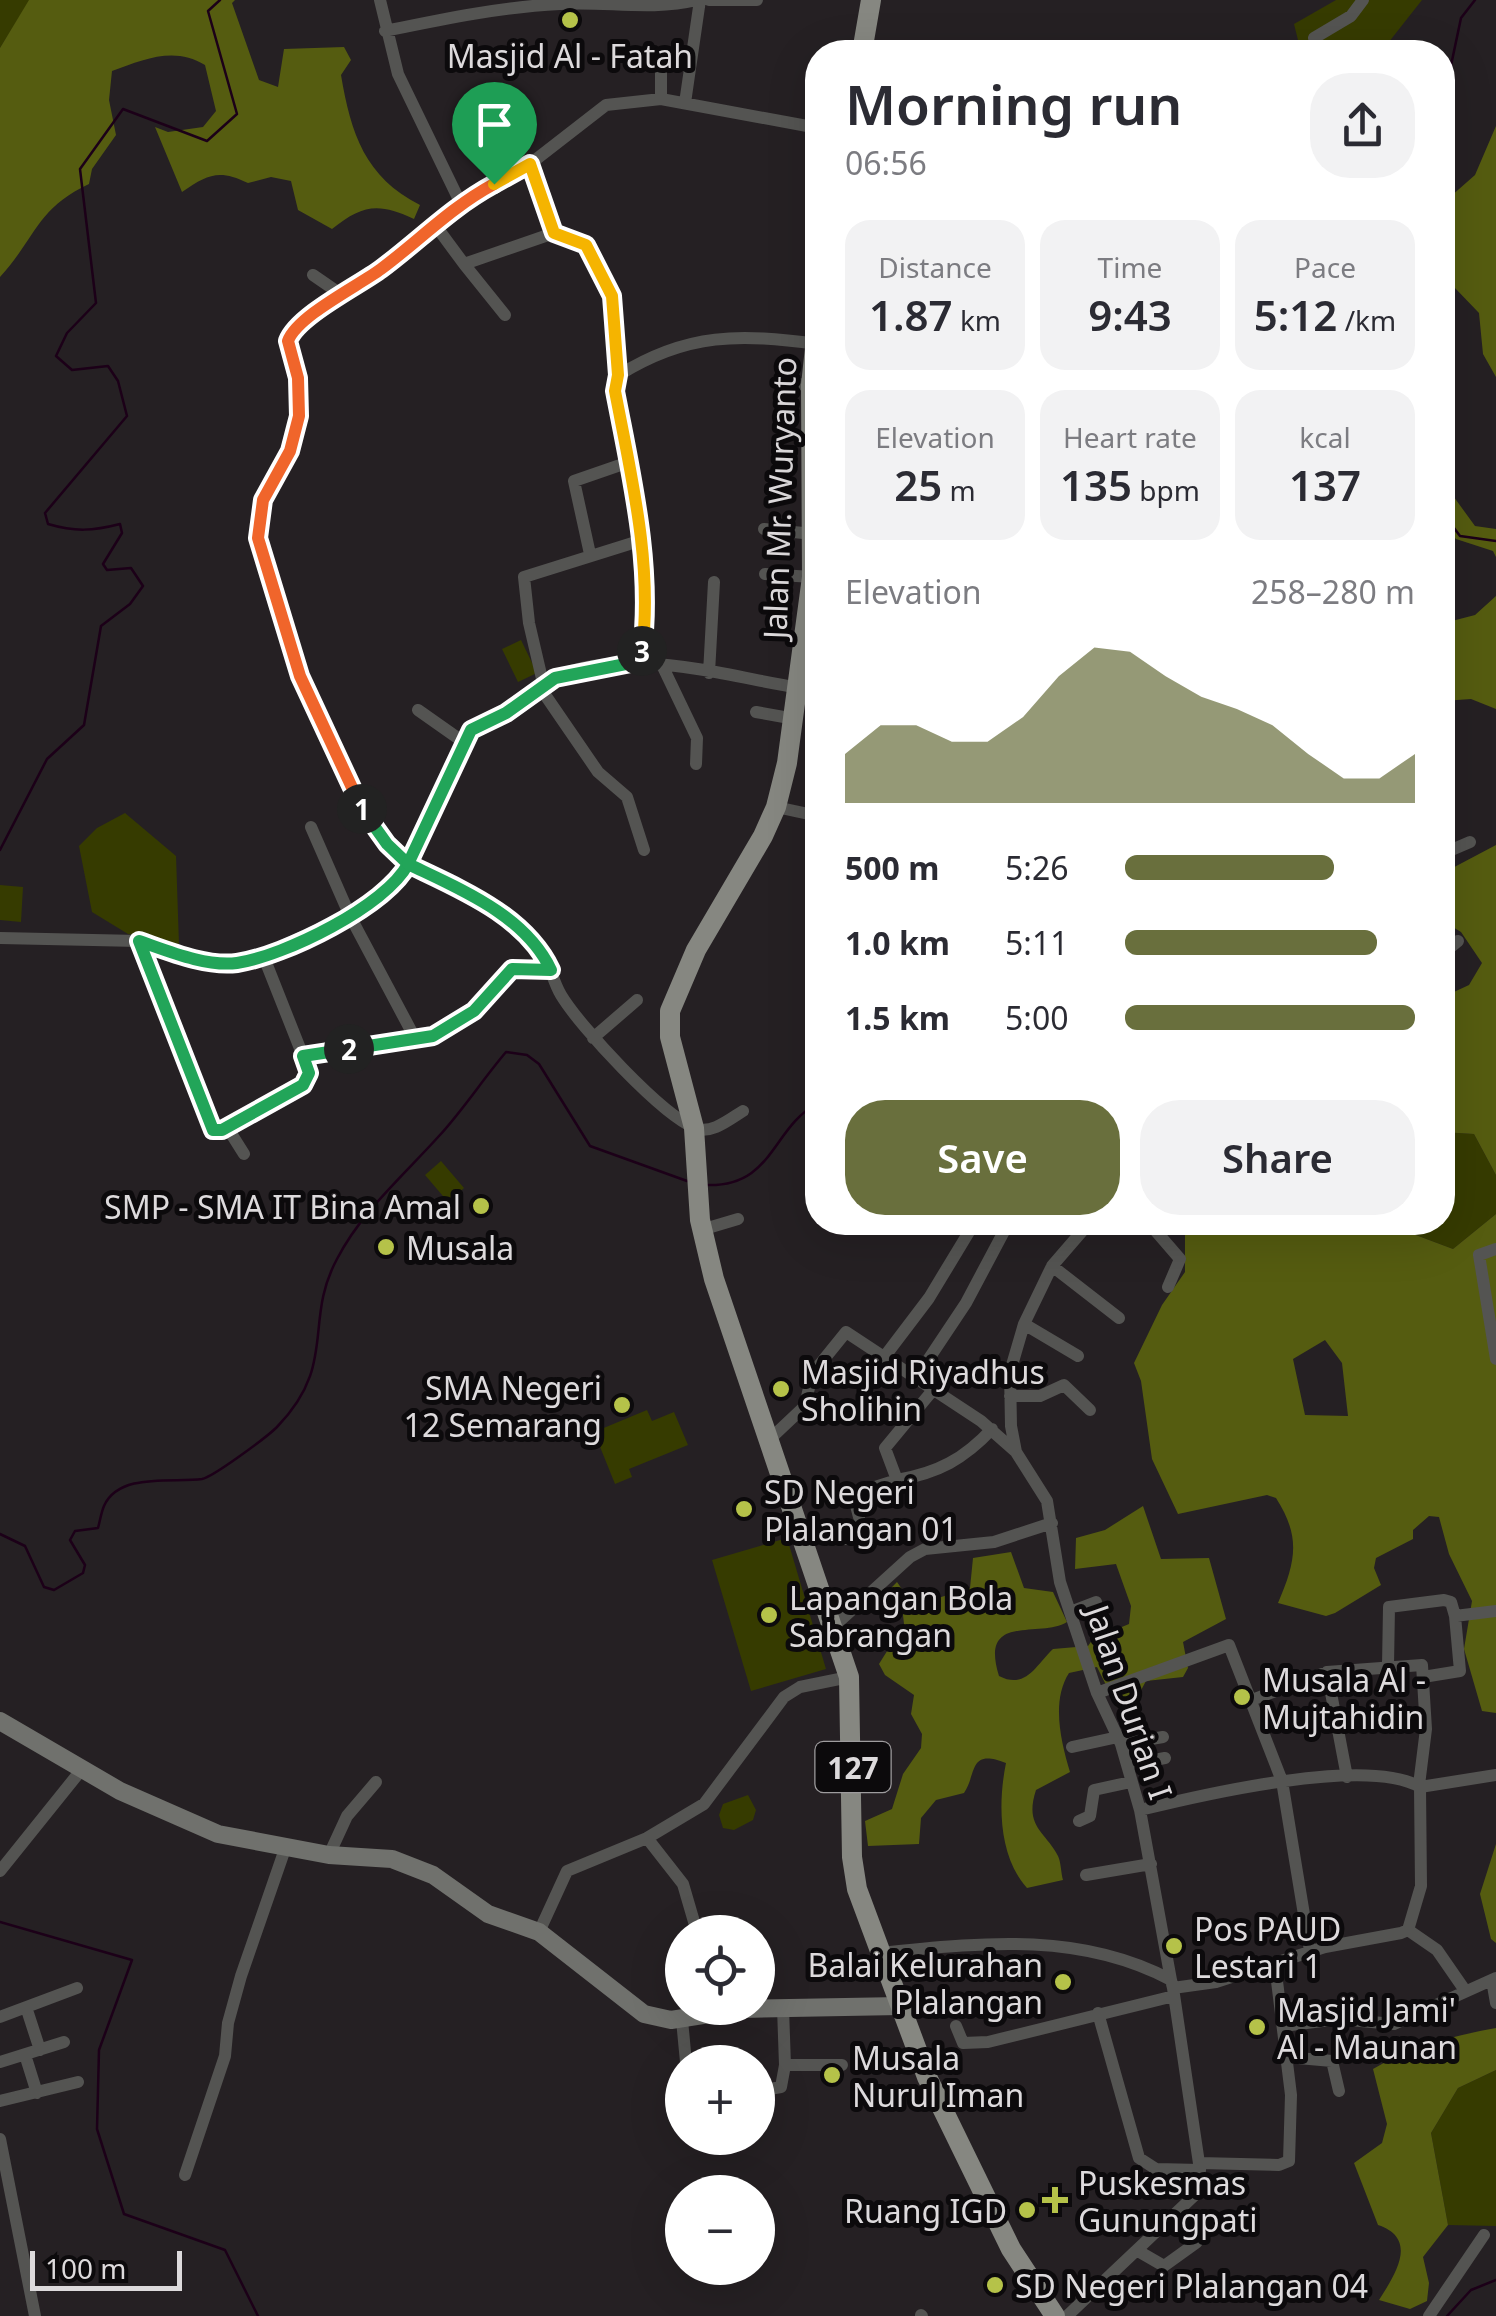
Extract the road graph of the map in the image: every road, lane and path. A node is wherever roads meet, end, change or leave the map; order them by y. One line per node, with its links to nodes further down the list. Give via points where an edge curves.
1 (380, 0): 8 (street)
2 (699, 0): 7 (street); 13 (street)
3 (709, 0): 4 (street)
4 (757, 0)
5 (871, 0): 10 (main road)
6 (1363, 0): 9 (street)
7 (649, 4): 8 (street, via 486,10)
8 (385, 31): 16 (street, via 406,92)
9 (1314, 38)
10 (864, 40)
11 (661, 66): 12 (street)
12 (661, 100): 13 (street); 15 (street, via 606,105)
13 (686, 103): 14 (street)
14 (805, 126)
15 (530, 164): 16 (street); 18 (street)
16 (460, 202): 17 (street)
17 (433, 222): 19 (street); 21 (street)
18 (554, 233): 19 (street); 24 (street, via 586,245 612,292)
19 (464, 264): 22 (street)
20 (313, 276): 21 (street)
21 (342, 295): 52 (street, via 291,332 299,416 290,451 263,500 258,538 293,656 333,753 365,815)
22 (505, 316)
23 (805, 342): 24 (street, via 755,335 693,342)
24 (618, 375): 27 (street)
25 (784, 384): 26 (street)
26 (805, 385)
27 (628, 462): 30 (street); 31 (street, via 574,481)
28 (764, 529): 29 (street)
29 (805, 533)
30 (639, 541): 31 (street); 35 (street, via 647,616)
31 (590, 554): 40 (street, via 524,577)
32 (764, 574): 33 (street)
33 (805, 577)
34 (714, 582): 37 (street)
35 (641, 661): 36 (street); 40 (street, via 570,672)
36 (662, 665): 37 (street); 45 (street, via 696,738)
37 (709, 673): 38 (street)
38 (805, 681)
39 (805, 684): 43 (main road, Jalan Mr. Wuryanto / 127)
40 (541, 685): 44 (street); 51 (street, via 598,772 627,797)
41 (418, 710): 44 (street)
42 (756, 712): 43 (street)
43 (795, 719): 46 (main road, Jalan Mr. Wuryanto / 127)
44 (462, 741): 52 (street)
45 (696, 764)
46 (776, 807): 47 (street); 66 (main road, Jalan Mr. Wuryanto / 127, via 670,1010 670,1037)
47 (805, 813)
48 (311, 826): 53 (street)
49 (1470, 842): 50 (street)
50 (1455, 848)
51 (644, 850)
52 (408, 864): 53 (street, via 384,894); 59 (street, via 520,928)
53 (350, 916): 58 (street); 62 (street)
54 (0, 938): 55 (street)
55 (139, 941): 58 (street, via 218,963); 65 (street, via 213,1130)
56 (1458, 942): 57 (street)
57 (1455, 944)
58 (263, 956): 63 (street)
59 (551, 970): 61 (street); 62 (street, via 512,969 459,1023)
60 (637, 1000): 61 (street)
61 (593, 1038): 66 (street)
62 (416, 1040): 63 (street)
63 (303, 1056): 65 (street, via 309,1073 303,1085)
64 (743, 1111): 66 (street, via 708,1130)
65 (228, 1127): 67 (street)
66 (694, 1128): 69 (main road, Jalan Mr. Wuryanto / 127)
67 (244, 1154)
68 (738, 1218): 69 (street)
69 (702, 1230): 87 (main road, Jalan Mr. Wuryanto / 127)
70 (967, 1235): 79 (street)
71 (1002, 1235): 82 (street)
72 (1079, 1235): 75 (street)
73 (1159, 1235): 76 (street, via 1180,1259)
74 (1496, 1250): 81 (street, via 1479,1255)
75 (1052, 1266): 77 (street); 78 (street)
76 (1168, 1287)
77 (1118, 1318)
78 (1024, 1324): 80 (street); 84 (street)
79 (885, 1356): 82 (street); 87 (street, via 846,1332 812,1374 805,1406)
80 (1078, 1356)
81 (1496, 1359)
82 (916, 1378): 83 (street)
83 (933, 1390): 86 (street); 89 (street, via 885,1448)
84 (1010, 1396): 85 (street, via 1040,1396 1064,1385); 88 (street)
85 (1090, 1410)
86 (992, 1429): 88 (street); 89 (street, via 945,1468)
87 (770, 1439): 92 (main road, Jalan Mr. Wuryanto / 127)
88 (1016, 1452): 91 (street, Jalan Durian I, via 1047,1501)
89 (897, 1480): 90 (street, via 854,1493)
90 (859, 1517)
91 (1052, 1523): 95 (street, Jalan Durian I); 98 (street, via 994,1542 925,1549)
92 (800, 1530): 93 (street); 98 (main road, Jalan Mr. Wuryanto / 127)
93 (845, 1539)
94 (1096, 1602): 95 (street)
95 (1070, 1612): 103 (street, Jalan Durian I)
96 (1496, 1612): 97 (street)
97 (1455, 1616): 99 (street, via 1448,1600 1389,1607); 102 (street, via 1460,1671)
98 (834, 1626): 101 (main road, Jalan Mr. Wuryanto / 127)
99 (1388, 1666): 100 (street); 102 (street, via 1420,1664)
100 (1331, 1671): 104 (street); 113 (street)
101 (849, 1677): 120 (street, via 784,1696 704,1804); 130 (main road, Jalan Mr. Wuryanto / 127, via 852,1857)
102 (1423, 1677): 117 (street)
103 (1098, 1693): 104 (street, via 1228,1644); 107 (street, Jalan Durian I)
104 (1250, 1701): 116 (street)
105 (0, 1720): 111 (main road)
106 (1163, 1737): 107 (street)
107 (1120, 1740): 108 (street); 110 (street, Jalan Durian I)
108 (1072, 1747)
109 (1165, 1758): 110 (street)
110 (1127, 1766): 115 (street, Jalan Durian I)
111 (82, 1769): 121 (main road, via 218,1834); 124 (street)
112 (1496, 1775): 117 (street)
113 (1346, 1778): 116 (street); 117 (street)
114 (376, 1782): 122 (street, via 347,1816)
115 (1131, 1782): 118 (street, Jalan Durian I); 119 (street, via 1094,1790 1090,1816)
116 (1282, 1782): 118 (street); 129 (street)
117 (1420, 1786): 127 (street, via 1421,1886)
118 (1140, 1810): 123 (street, Jalan Durian I)
119 (1079, 1821)
120 (647, 1838): 126 (street, via 683,1884); 128 (street, via 567,1871)
121 (286, 1849): 122 (main road); 160 (street, via 241,1976 225,2056)
122 (329, 1856): 128 (main road, via 392,1859 433,1874 488,1914)
123 (1151, 1864): 125 (street); 134 (street, Jalan Durian I)
124 (0, 1872)
125 (1086, 1875)
126 (692, 1915)
127 (1408, 1930): 129 (street); 135 (street, via 1437,1950)
128 (539, 1932): 143 (main road, via 644,2014)
129 (1310, 1951): 131 (street)
130 (880, 1953): 134 (street, via 1027,1942 1132,1959); 137 (main road, Jalan Mr. Wuryanto / 127)
131 (1275, 1966): 134 (street); 145 (street)
132 (1494, 1980): 135 (street); 136 (street)
133 (77, 1988): 142 (street)
134 (1173, 1988): 141 (street); 159 (street, Jalan Durian I)
135 (1464, 1989): 145 (street, via 1394,2024 1338,2020)
136 (1496, 2003)
137 (900, 2006): 139 (main road); 165 (main road, Jalan Mr. Wuryanto / 127, via 927,2077 1012,2249)
138 (775, 2008): 139 (main road)
139 (783, 2008): 151 (street)
140 (28, 2012): 147 (street)
141 (1098, 2013): 144 (street, via 988,2042 964,2044); 159 (street, via 1139,2158 1156,2170)
142 (0, 2017)
143 (665, 2017)
144 (956, 2026)
145 (1284, 2026): 148 (street)
146 (64, 2042): 147 (street)
147 (40, 2050): 150 (street)
148 (1287, 2057): 155 (street, via 1332,2062); 159 (street, via 1289,2161)
149 (27, 2061): 156 (street)
150 (0, 2062)
151 (785, 2065): 152 (street); 154 (street, via 781,2087)
152 (842, 2065)
153 (78, 2082): 156 (street)
154 (775, 2088)
155 (1339, 2092)
156 (37, 2093): 157 (street)
157 (0, 2101)
158 (0, 2139): 164 (street)
159 (1199, 2166): 163 (street, via 1197,2193)
160 (186, 2175)
161 (1208, 2228): 163 (street, via 1164,2266)
162 (1484, 2235): 167 (street)
163 (1138, 2251): 166 (street)
164 (34, 2316)
165 (1056, 2316)
166 (1067, 2316)
167 (1429, 2316)

